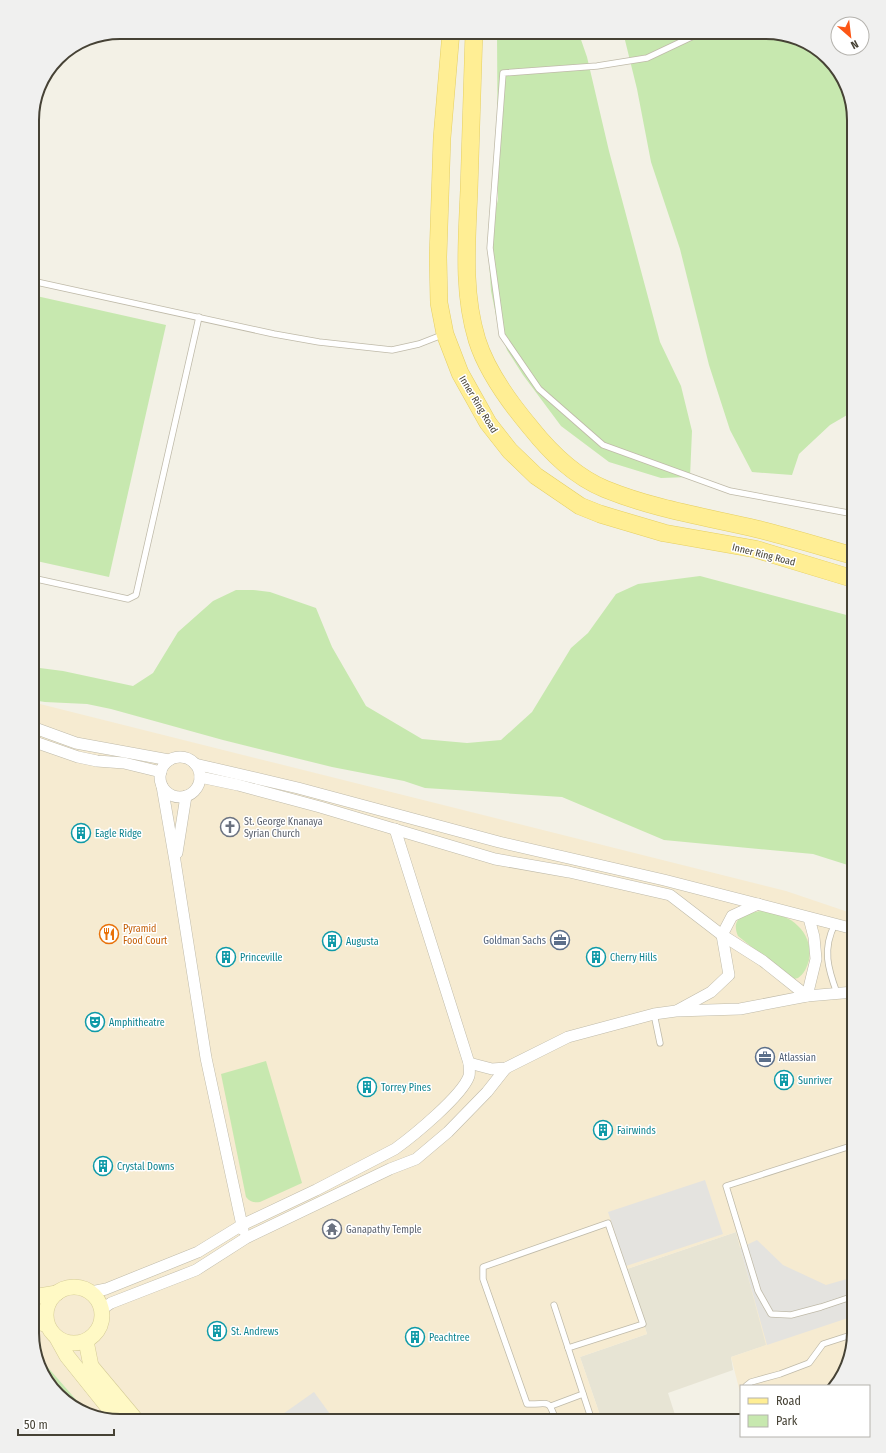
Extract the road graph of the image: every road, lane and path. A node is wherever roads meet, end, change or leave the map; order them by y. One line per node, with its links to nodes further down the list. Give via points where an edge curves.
1 (450, 39): 6 (main road, Inner Ring Road, via 442,138 438,257 439,303)
2 (474, 39): 8 (main road, via 466,257 468,297 477,340 486,362 512,405 564,464 604,489 668,510 758,530)
3 (687, 39): 7 (lane, via 647,58 597,66 503,73 490,248 502,335 539,389 603,445 730,491)
4 (39, 283): 5 (lane)
5 (199, 317): 6 (lane, via 318,342 392,350 419,344); 10 (lane, via 136,595 128,599)
6 (445, 334): 9 (main road, Inner Ring Road, via 464,379 488,423 510,451 536,476 580,506 664,533 755,549)
7 (847, 513)
8 (847, 554)
9 (847, 577)
10 (39, 580)
11 (39, 729): 13 (street, via 76,743)
12 (39, 743): 15 (street, via 78,757 124,763)
13 (169, 760): 14 (street, via 183,757); 15 (street)
14 (195, 764): 16 (street); 21 (street, via 298,788 499,842)
15 (161, 772): 17 (street)
16 (200, 777): 18 (street, via 196,788); 19 (street, via 224,781)
17 (162, 786): 18 (street, via 172,795); 20 (street)
18 (186, 796): 20 (street)
19 (395, 829): 25 (street, via 496,859 570,872 670,895); 32 (street)
20 (175, 861): 35 (street, via 206,1058)
21 (758, 904): 22 (street); 25 (street, via 732,916)
22 (809, 918): 23 (street); 28 (street, via 816,959)
23 (835, 924): 24 (street); 27 (lane, via 829,935 827,952 828,971)
24 (847, 927)
25 (722, 935): 28 (street, via 763,961); 29 (street, via 729,975 711,992)
26 (847, 992): 27 (street)
27 (837, 993): 28 (street)
28 (807, 996): 29 (street, via 740,1009)
29 (676, 1011): 30 (street)
30 (654, 1014): 31 (lane); 33 (street, via 568,1037)
31 (660, 1043)
32 (469, 1063): 33 (street, via 492,1069); 35 (street, via 469,1075 457,1095 400,1145 316,1190)
33 (506, 1068): 36 (street, via 465,1115 416,1159)
34 (847, 1147): 40 (lane, via 726,1186 758,1291 771,1314 791,1316)
35 (242, 1225): 36 (street); 37 (street, via 198,1252 106,1289)
36 (246, 1238): 42 (street, via 196,1270 111,1303)
37 (91, 1292): 38 (street, via 74,1287 65,1288); 42 (street, via 98,1299)
38 (57, 1293): 39 (street); 44 (street, via 47,1307)
39 (39, 1296)
40 (847, 1298)
41 (554, 1305): 48 (lane)
42 (102, 1309): 47 (street, via 100,1328)
43 (39, 1322): 44 (street)
44 (47, 1325): 46 (street)
45 (847, 1336): 49 (lane, via 822,1344 809,1363)
46 (57, 1338): 47 (street, via 71,1344); 52 (street, via 67,1356)
47 (86, 1341): 53 (street, via 91,1366)
48 (568, 1348): 50 (lane); 51 (lane, via 643,1324 608,1223 483,1268 483,1279 527,1404 546,1403)
49 (747, 1385)
50 (583, 1394): 51 (lane); 55 (lane)
51 (551, 1406): 54 (lane)
52 (113, 1414)
53 (131, 1414)
54 (554, 1414)
55 (590, 1414)

